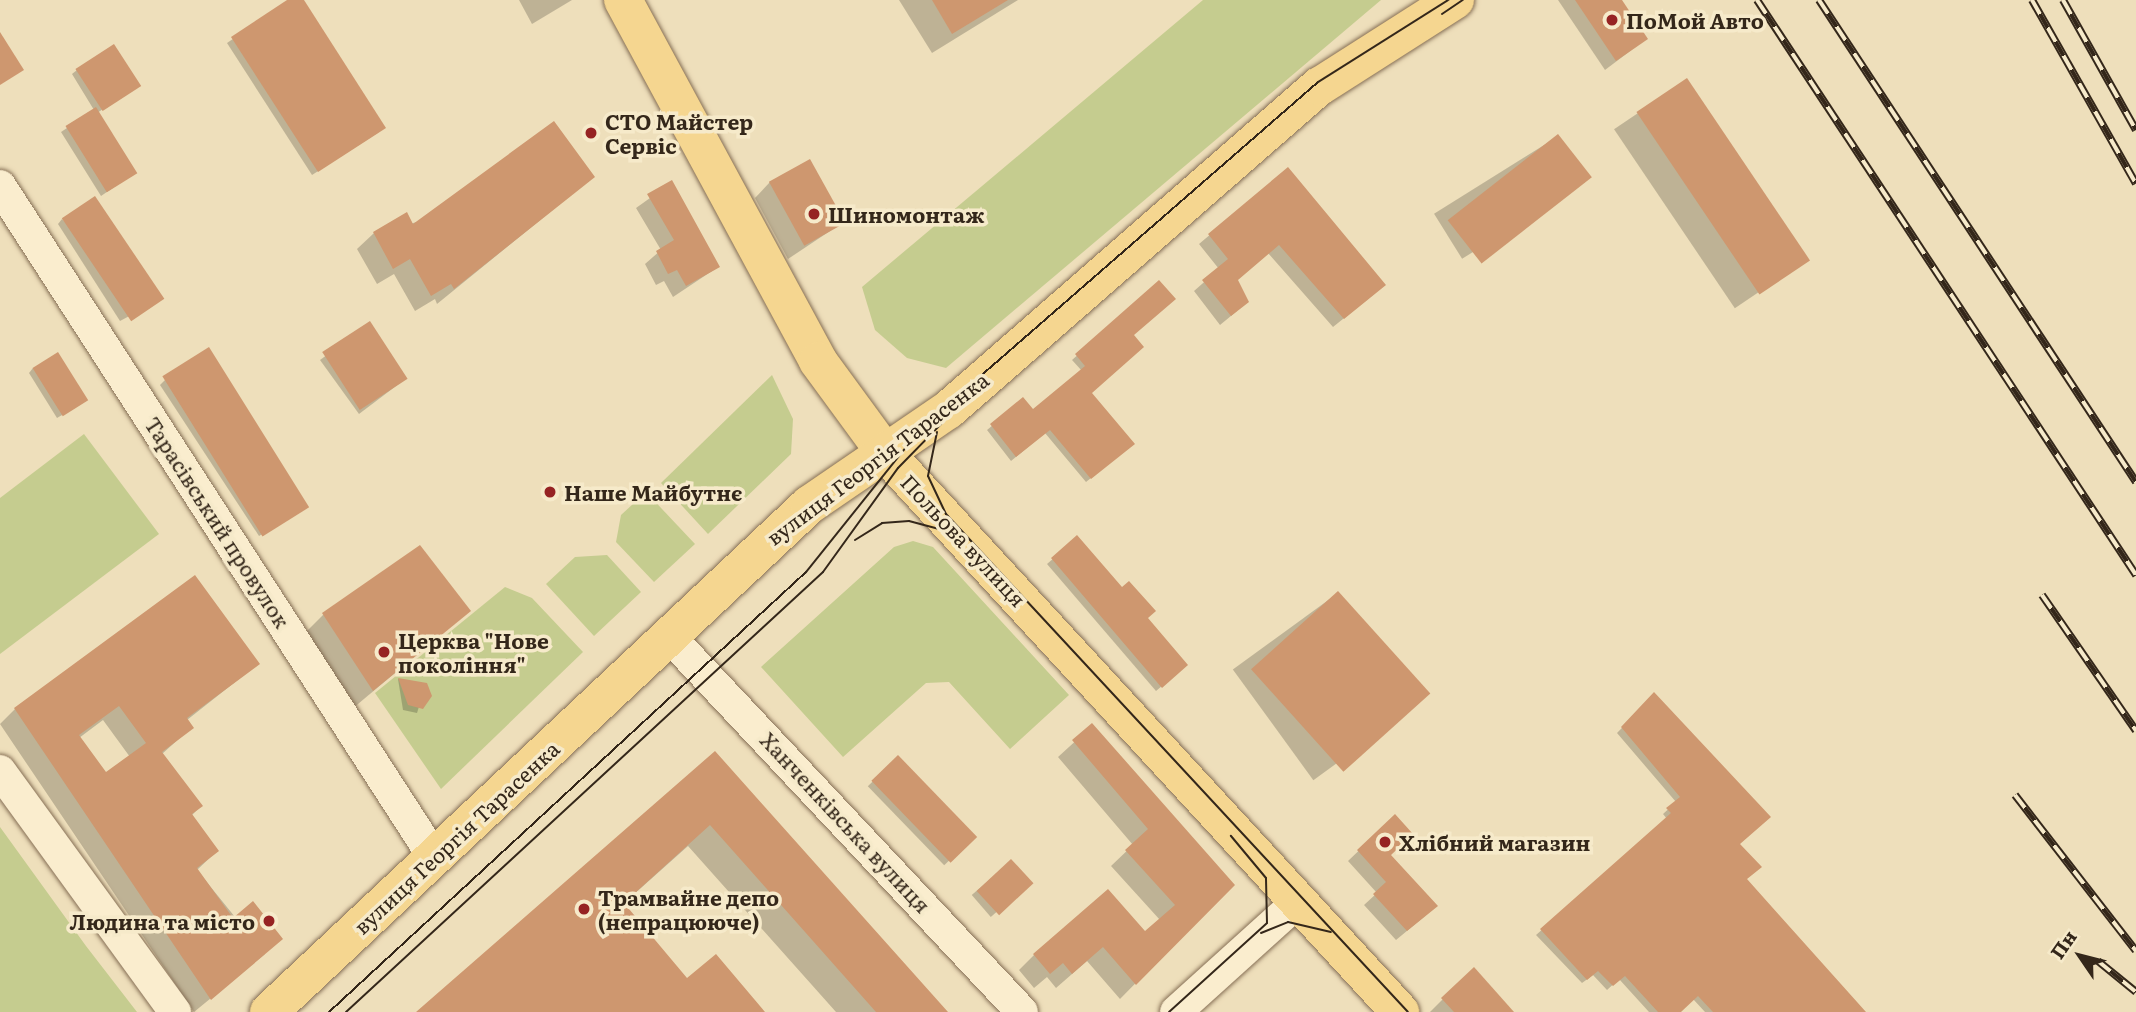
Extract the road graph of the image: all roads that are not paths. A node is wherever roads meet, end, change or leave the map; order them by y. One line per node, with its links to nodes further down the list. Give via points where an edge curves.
1 (623, 0): 4 (main road, Польова вулиця, via 807,342)
2 (1455, 0): 4 (main road, вулиця Георгія Тарасенка, via 1320,86 948,410)
3 (0, 186): 7 (street, Тарасівський провулок)
4 (887, 454): 5 (main road, вулиця Георгія Тарасенка, via 809,505); 8 (main road, Польова вулиця)
5 (668, 635): 7 (main road, вулиця Георгія Тарасенка); 11 (street, Ханченківська вулиця)
6 (0, 771): 9 (street)
7 (435, 859): 10 (main road, вулиця Георгія Тарасенка)
8 (1299, 901): 12 (street); 13 (main road, Польова вулиця)
9 (174, 1012)
10 (269, 1012)
11 (1022, 1012)
12 (1176, 1012)
13 (1400, 1012)

